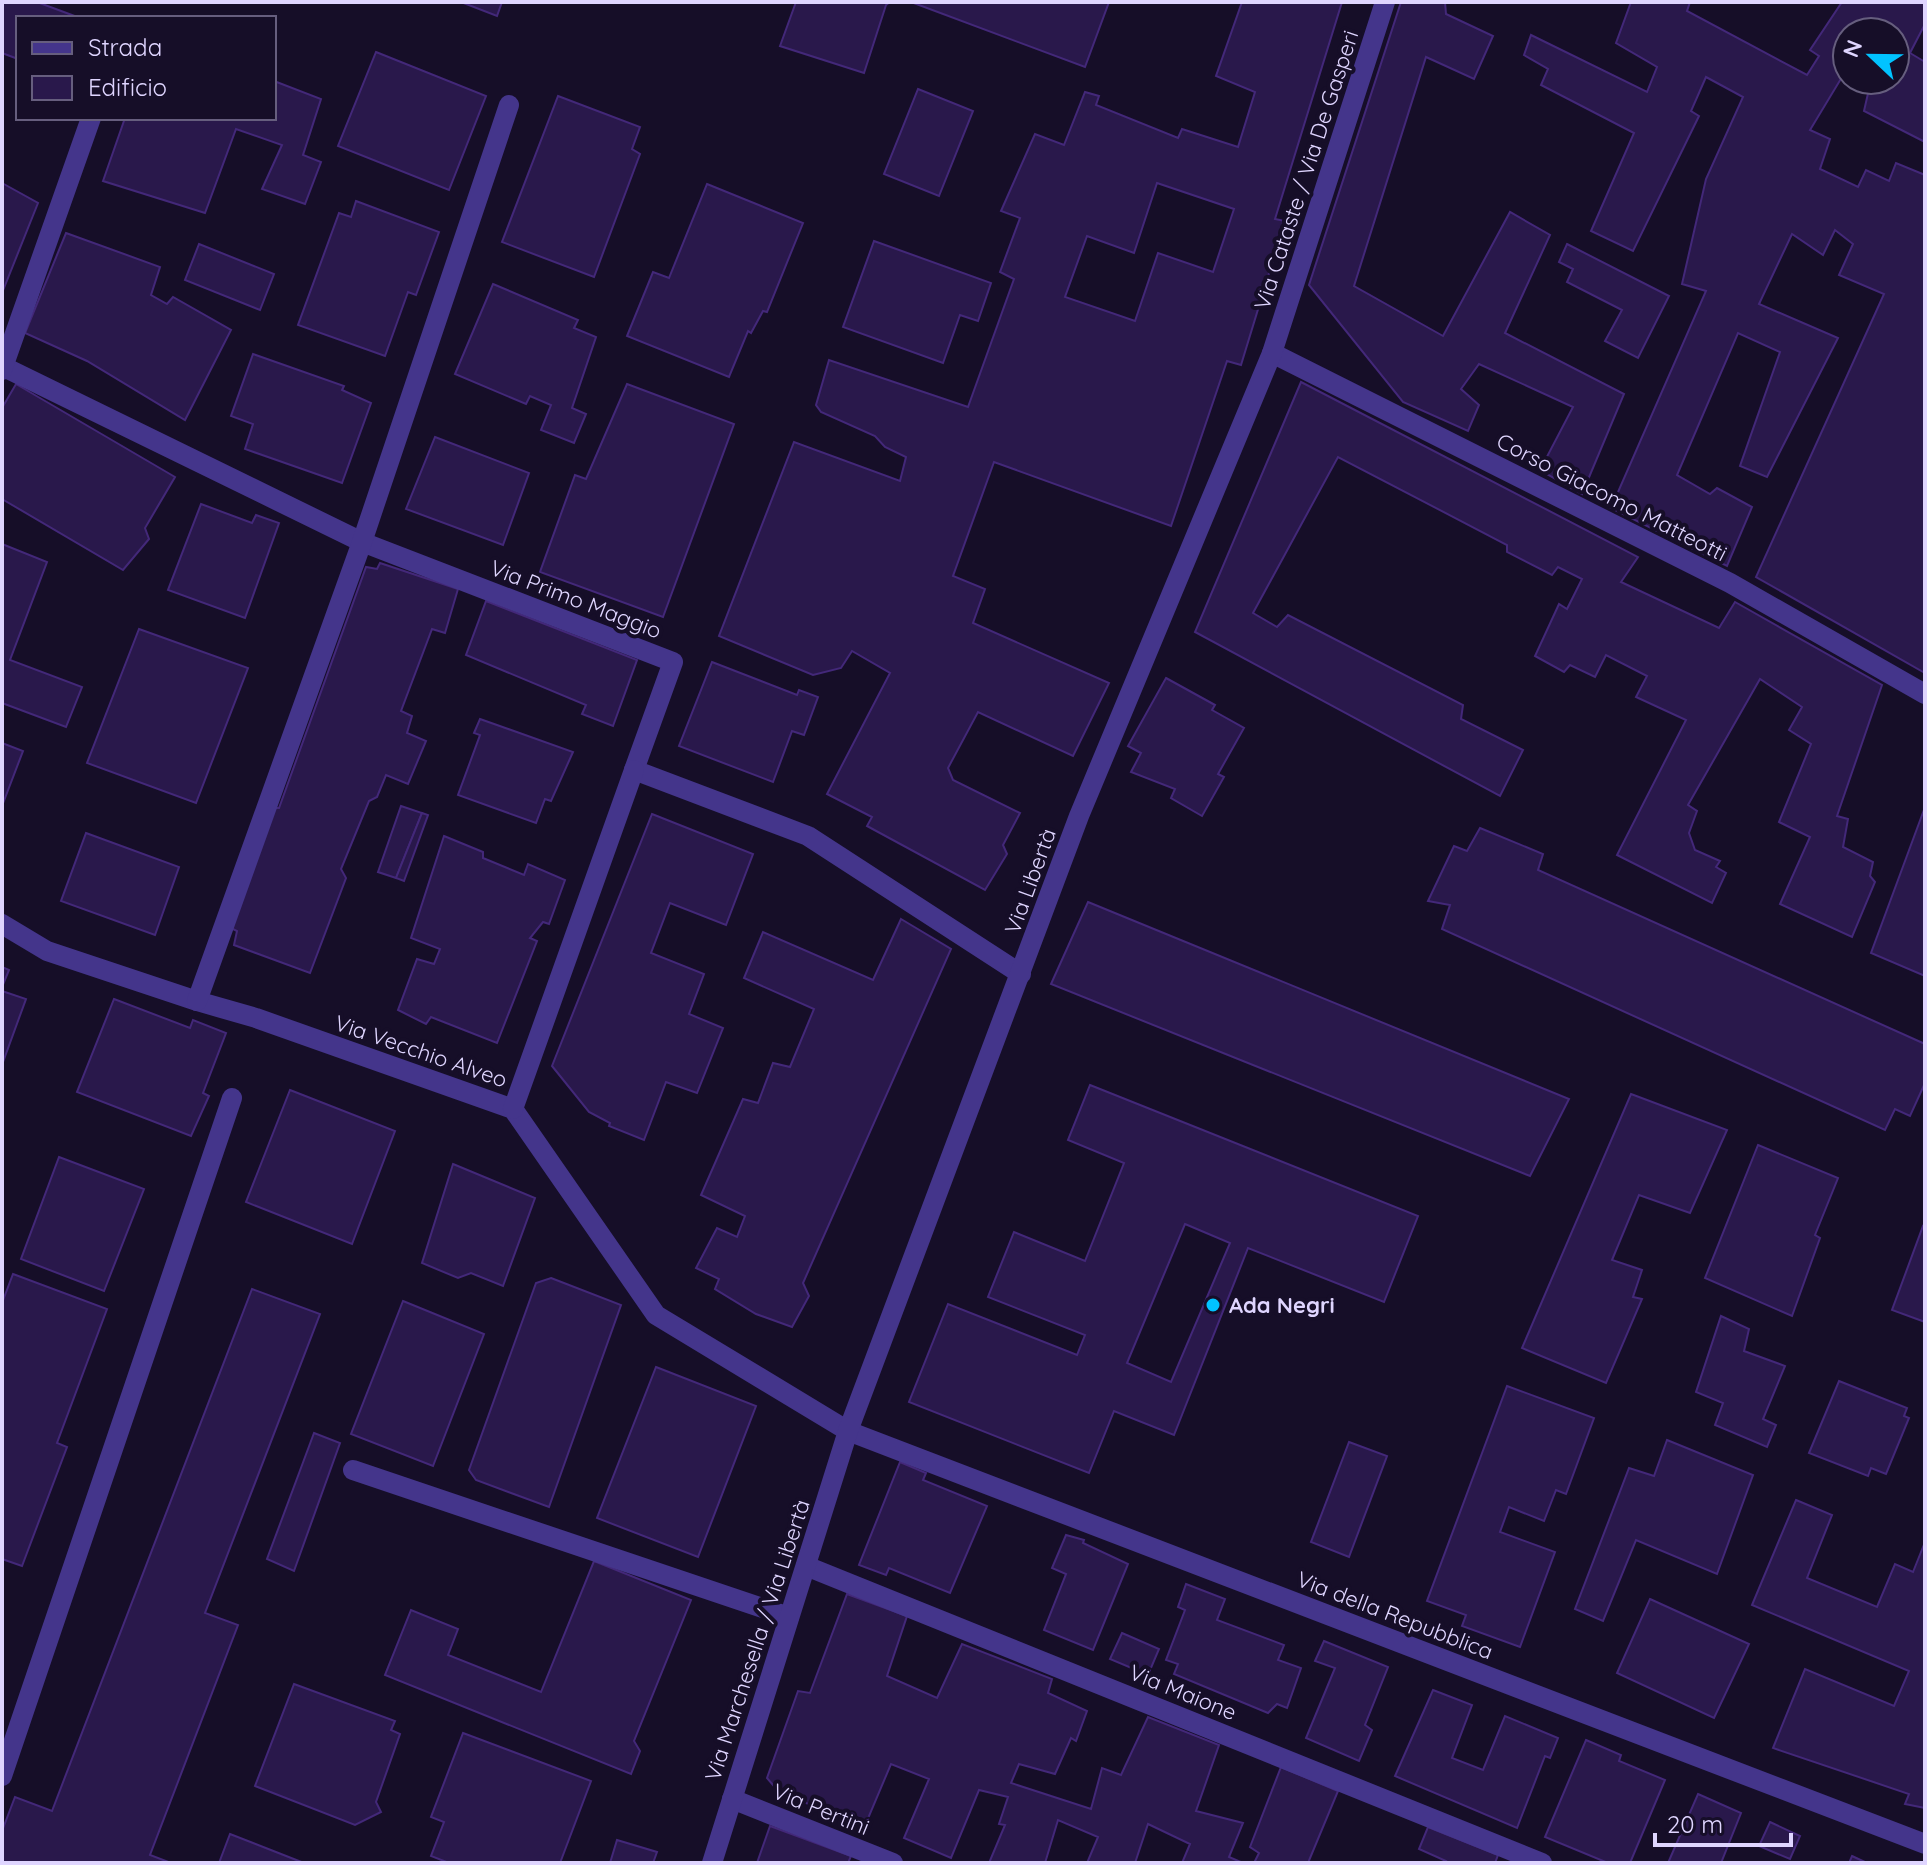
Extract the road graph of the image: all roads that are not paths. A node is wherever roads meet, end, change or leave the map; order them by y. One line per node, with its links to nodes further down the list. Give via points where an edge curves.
1 (1385, 2): 4 (street, Via Cataste / Via De Gasperi)
2 (509, 105): 6 (street)
3 (90, 120): 5 (street)
4 (1272, 353): 7 (street, Corso Giacomo Matteotti, via 1730,583); 10 (street, Via Libertà, via 1079,816)
5 (2, 368): 6 (street, Via Primo Maggio)
6 (362, 542): 8 (street, Via Primo Maggio, via 673,662); 11 (street)
7 (1925, 694)
8 (634, 770): 10 (street, via 808,836); 13 (street)
9 (2, 924): 11 (street, Via Vecchio Alveo, via 47,951)
10 (1021, 974): 14 (street, Via Libertà)
11 (197, 1001): 13 (street, Via Vecchio Alveo)
12 (232, 1098): 18 (street)
13 (513, 1109): 14 (street, Via Vecchio Alveo, via 656,1315)
14 (848, 1431): 16 (street, Via Marchesella / Via Libertà); 20 (street, Via della Repubblica)
15 (353, 1470): 17 (street)
16 (806, 1566): 17 (street, Via Marchesella / Via Libertà); 23 (street, Via Maione)
17 (789, 1617): 19 (street, Via Marchesella / Via Libertà)
18 (2, 1776)
19 (732, 1799): 21 (street, Via Marchesella / Via Libertà); 22 (street, Via Pertini)
20 (1925, 1844)
21 (712, 1863)
22 (893, 1863)
23 (1542, 1863)

